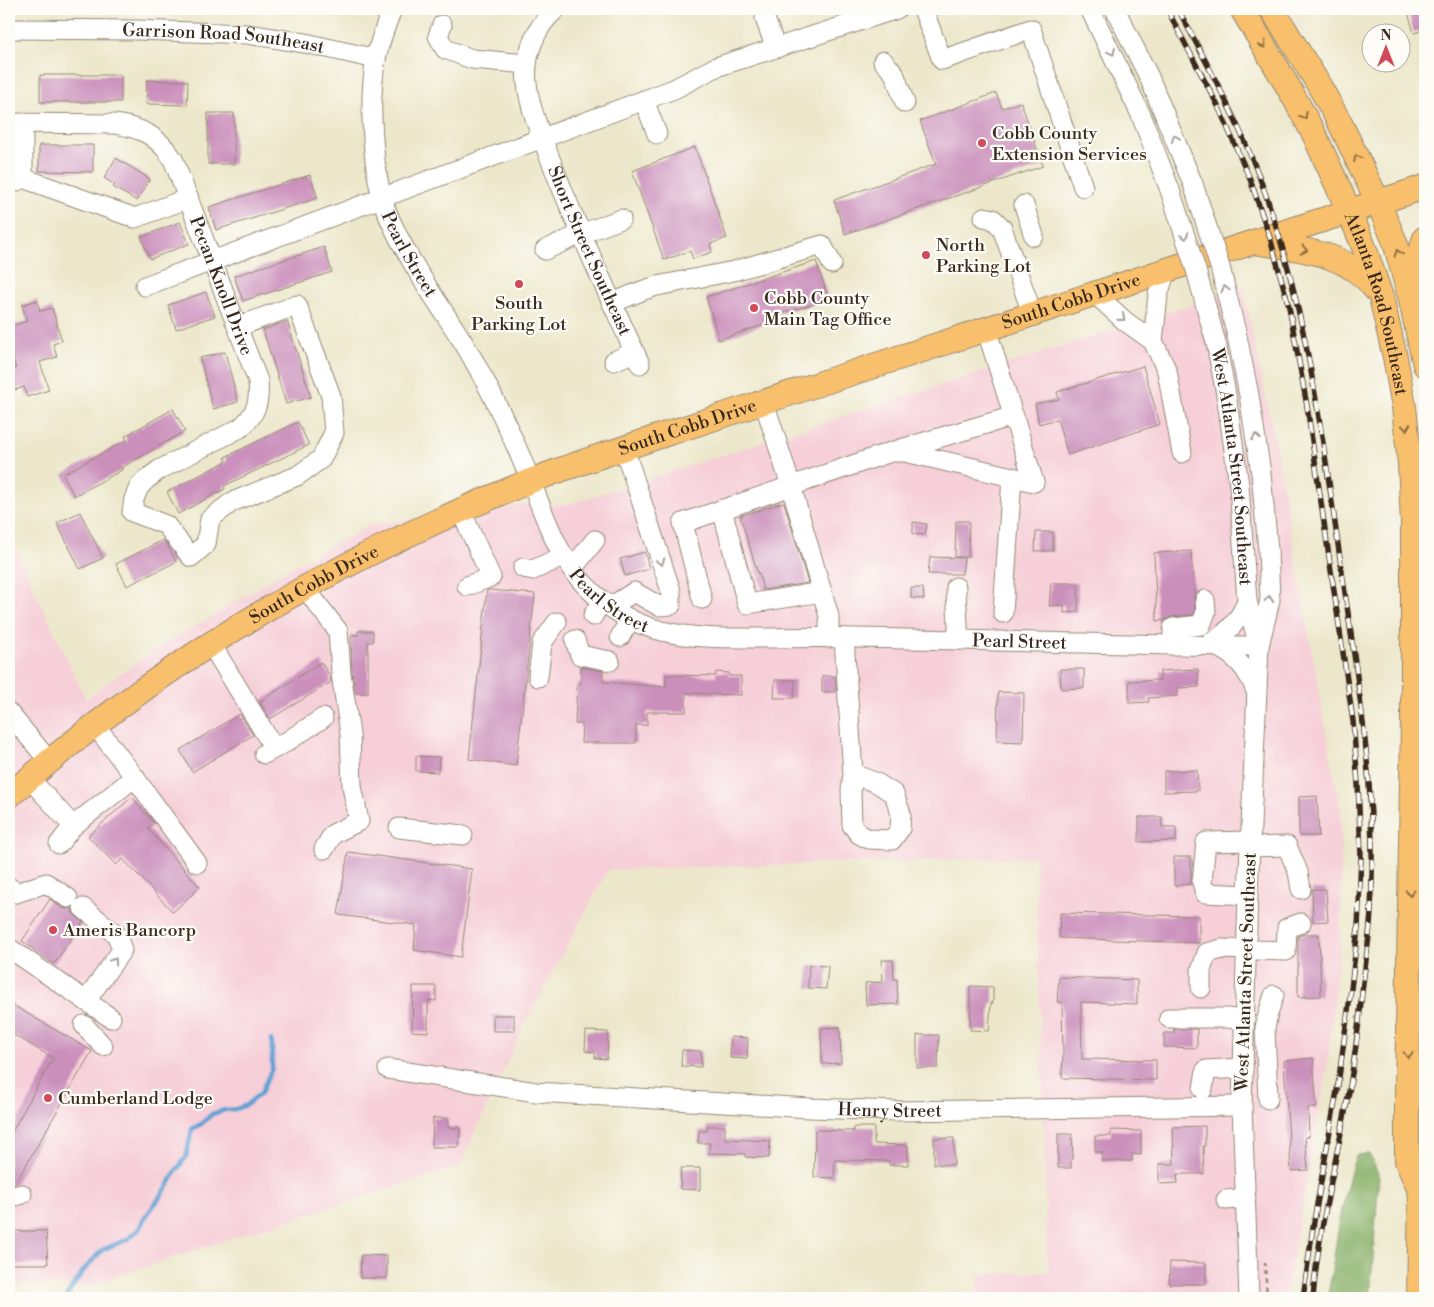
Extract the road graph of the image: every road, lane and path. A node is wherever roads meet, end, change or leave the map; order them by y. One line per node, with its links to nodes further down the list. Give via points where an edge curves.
1 (392, 9): 14 (street, Pearl Street)
2 (556, 9): 16 (street, Short Street Southeast, via 536,35)
3 (897, 9): 9 (street)
4 (923, 9): 24 (street, via 942,60 1031,29)
5 (1090, 9): 70 (street, West Atlanta Street Southeast, one-way to 70, bridge, via 1141,115 1170,190 1216,343 1239,485)
6 (1115, 9): 83 (street, West Atlanta Street Southeast, one-way to 6, bridge, via 1270,600 1268,550 1256,435 1237,336 1220,267 1193,184 1150,77)
7 (1242, 9): 29 (main road, Atlanta Road Southeast, one-way to 29, via 1304,117)
8 (1272, 9): 27 (main road, Atlanta Road Southeast, one-way to 8, via 1326,97)
9 (864, 14): 13 (street)
10 (765, 19): 13 (street)
11 (442, 25): 16 (street, via 438,36 445,49 472,59)
12 (9, 29): 14 (street, Garrison Road Southeast, via 247,34 305,43)
13 (776, 48): 17 (street, via 716,68)
14 (376, 60): 25 (street, Pearl Street, via 372,98 373,139)
15 (883, 61): 18 (street, via 894,73)
16 (528, 64): 21 (street, Short Street Southeast, via 529,96)
17 (644, 100): 20 (street); 21 (street)
18 (905, 103)
19 (16, 123): 22 (street, Pecan Knoll Drive, via 23,173); 26 (street, Pecan Knoll Drive, via 132,126 166,148)
20 (657, 134)
21 (542, 138): 25 (street); 32 (street, Short Street Southeast)
22 (14, 180): 26 (street, via 135,218)
23 (1425, 187): 27 (main road, South Cobb Drive)
24 (1082, 188)
25 (382, 197): 37 (street); 57 (street, Pearl Street, via 404,247 491,390)
26 (188, 198): 37 (street, Pecan Knoll Drive)
27 (1378, 202): 29 (main road, South Cobb Drive); 43 (main road, Atlanta Road Southeast, one-way to 27, via 1395,242)
28 (1024, 205): 33 (street)
29 (1349, 212): 35 (main road, South Cobb Drive); 42 (main road, Atlanta Road Southeast)
30 (984, 217): 45 (street, via 990,218 1004,231)
31 (622, 219): 32 (street)
32 (580, 234): 36 (street); 44 (street, Short Street Southeast)
33 (1034, 236)
34 (1425, 238): 43 (main road)
35 (1256, 242): 39 (main road, South Cobb Drive); 42 (main road, one-way to 42, via 1324,255 1348,264 1365,277)
36 (545, 250)
37 (212, 261): 40 (street); 46 (street, Pecan Knoll Drive)
38 (832, 264): 44 (street, via 822,246 734,272 657,286)
39 (1166, 270): 41 (main road, South Cobb Drive); 48 (street, via 1158,294)
40 (145, 286)
41 (1094, 293): 45 (main road, South Cobb Drive); 48 (street, one-way to 48)
42 (1381, 297): 122 (main road, Atlanta Road Southeast, one-way to 122, via 1404,407 1413,523 1414,719 1407,1161)
43 (1411, 300): 50 (main road, Atlanta Road Southeast)
44 (612, 303): 49 (street, Short Street Southeast, via 637,358)
45 (1032, 313): 47 (main road, South Cobb Drive)
46 (237, 327): 46 (street, Pecan Knoll Drive, via 258,381 254,414 240,428 159,470 139,487 134,499 132,512 166,525 191,557 206,544 210,519 232,502 297,476 321,459 334,433 331,396 297,305)
47 (986, 328): 51 (main road, South Cobb Drive); 52 (street)
48 (1152, 341): 55 (street, via 1167,371)
49 (614, 361)
50 (1425, 364)
51 (764, 402): 53 (main road, South Cobb Drive); 58 (street)
52 (1014, 416): 54 (street); 56 (street, via 1034,482)
53 (624, 448): 57 (main road, South Cobb Drive); 71 (street, one-way to 71, via 670,591 671,605 660,606 634,592)
54 (891, 452): 56 (street, via 905,452); 58 (street)
55 (1182, 453)
56 (1012, 477): 72 (street)
57 (531, 481): 60 (main road, South Cobb Drive); 62 (street, Pearl Street)
58 (791, 486): 59 (street); 67 (street)
59 (722, 509): 67 (street, via 747,604); 68 (street, via 683,523)
60 (461, 511): 64 (street, via 491,578); 66 (main road, South Cobb Drive)
61 (595, 540): 62 (street)
62 (568, 562): 63 (street); 71 (street, Pearl Street, via 582,581)
63 (532, 574)
64 (467, 586)
65 (956, 587): 79 (street)
66 (305, 588): 80 (main road, South Cobb Drive); 100 (street, via 338,631 350,734 352,786 359,821 333,834)
67 (822, 592): 77 (street)
68 (702, 599)
69 (1205, 600): 81 (street, via 1206,612 1201,625 1173,628)
70 (1247, 600): 82 (street, via 1241,614); 83 (street, West Atlanta Street Southeast)
71 (606, 603): 73 (street); 74 (street, Pearl Street)
72 (1003, 613)
73 (592, 616)
74 (630, 619): 76 (street); 77 (street, Pearl Street, via 659,630 699,637)
75 (557, 622): 85 (street, via 542,643)
76 (620, 637)
77 (837, 638): 79 (street, Pearl Street); 91 (street)
78 (575, 640): 84 (street, via 580,655)
79 (958, 640): 81 (street, Pearl Street, via 1118,636)
80 (211, 644): 88 (street, via 269,751); 89 (main road, South Cobb Drive)
81 (1173, 644): 82 (street, Pearl Street)
82 (1211, 646): 83 (street, Pearl Street); 86 (street, via 1228,652 1241,663)
83 (1259, 646): 86 (street, West Atlanta Street Southeast)
84 (610, 661)
85 (538, 677)
86 (1257, 692): 99 (street, West Atlanta Street Southeast)
87 (9, 713): 90 (street)
88 (323, 718)
89 (95, 725): 90 (main road, South Cobb Drive); 92 (street)
90 (49, 761): 93 (main road, South Cobb Drive)
91 (852, 774)
92 (135, 777): 95 (street); 101 (street)
93 (29, 778): 94 (main road, South Cobb Drive); 95 (street)
94 (9, 796)
95 (73, 826): 98 (street)
96 (399, 828): 97 (street)
97 (463, 835)
98 (59, 844)
99 (1250, 844): 102 (street, via 1287,846); 104 (street, West Atlanta Street Southeast); 104 (street, via 1206,842 1202,882 1205,893)
100 (324, 849)
101 (197, 863)
102 (1301, 889)
103 (13, 890): 110 (street, one-way to 103, via 122,950 117,935 46,883)
104 (1248, 895): 107 (street, West Atlanta Street Southeast)
105 (1301, 923): 107 (street, via 1287,928 1286,951)
106 (9, 948): 110 (street)
107 (1246, 948): 108 (street, via 1207,953 1201,970); 114 (street, West Atlanta Street Southeast)
108 (1201, 988)
109 (1274, 995): 115 (street)
110 (86, 1001): 111 (street)
111 (111, 1018)
112 (1169, 1018): 114 (street, via 1226,1018)
113 (84, 1025): 116 (street)
114 (1244, 1026): 115 (street); 117 (street, West Atlanta Street Southeast)
115 (1264, 1028): 120 (street)
116 (103, 1046)
117 (1243, 1068): 119 (street, via 1206,1070); 121 (street, West Atlanta Street Southeast)
118 (388, 1070): 121 (street, Henry Street, via 536,1092 800,1108 896,1111 1168,1100)
119 (1203, 1089)
120 (1268, 1099)
121 (1242, 1106): 123 (street, West Atlanta Street Southeast)
122 (1423, 1186): 126 (main road, Atlanta Road Southeast)
123 (1246, 1198): 124 (street); 125 (street, West Atlanta Street Southeast)
124 (1226, 1200)
125 (1249, 1298)
126 (1419, 1298)

